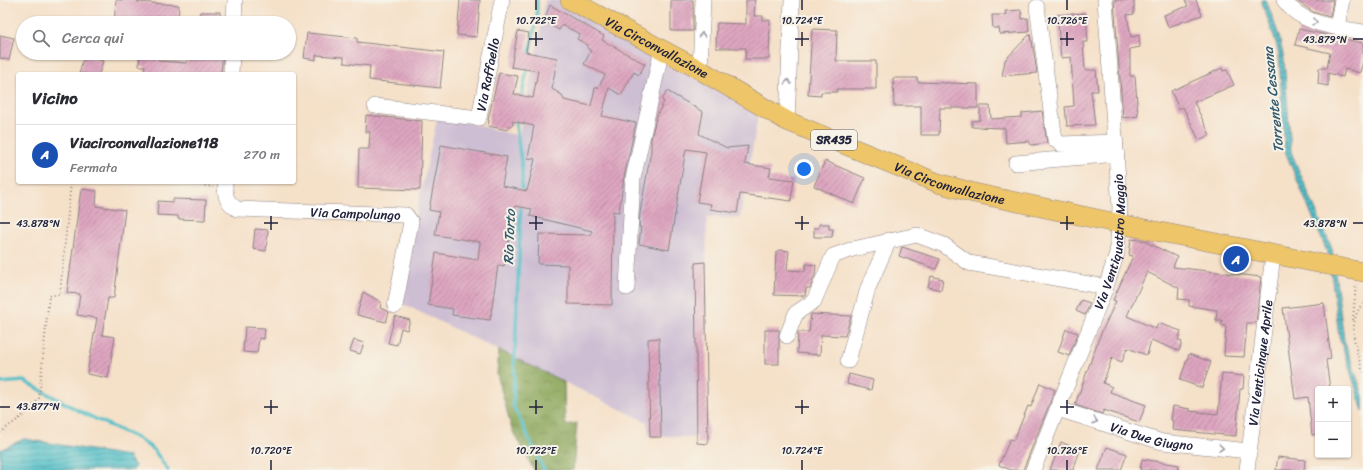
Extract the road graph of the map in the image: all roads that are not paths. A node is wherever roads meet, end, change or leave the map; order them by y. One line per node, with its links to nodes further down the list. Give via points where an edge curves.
1 (235, 0): 10 (street)
2 (502, 0): 17 (street, Via Raffaello, via 479,118)
3 (570, 0): 13 (main road, Via Circonvallazione / SR435)
4 (703, 0): 15 (street, one-way to 4)
5 (792, 0): 18 (street, one-way to 5)
6 (1105, 0): 19 (street, Via Ventiquattro Maggio)
7 (1284, 0): 11 (street, one-way to 11, via 1297,14 1306,19)
8 (1342, 0): 11 (street)
9 (1037, 7): 19 (street, via 1055,140 1061,144)
10 (234, 16)
11 (1336, 27): 12 (street)
12 (1363, 32)
13 (662, 49): 15 (main road, Via Circonvallazione / SR435); 27 (street, via 633,179)
14 (232, 60): 16 (street)
15 (700, 70): 18 (main road, Via Circonvallazione / SR435)
16 (231, 72)
17 (375, 106)
18 (787, 121): 22 (main road, Via Circonvallazione / SR435, via 938,183)
19 (1117, 148): 20 (street); 22 (street, Via Ventiquattro Maggio)
20 (1016, 163)
21 (225, 185): 28 (street, Via Campolungo, via 228,203 237,208 406,215 411,222)
22 (1120, 224): 24 (main road, Via Circonvallazione / SR435); 26 (street, Via Ventiquattro Maggio, via 1116,258)
23 (889, 240): 26 (street, via 918,235 944,245 969,263); 29 (street, via 833,256 814,301 796,313); 30 (street, via 868,288)
24 (1272, 255): 25 (main road, Via Circonvallazione / SR435); 32 (street, Via Venticinque Aprile)
25 (1358, 271)
26 (1106, 287): 31 (street, Via Ventiquattro Maggio)
27 (627, 288)
28 (395, 306)
29 (787, 336)
30 (848, 361)
31 (1058, 408): 32 (street, Via Due Giugno, one-way to 32, via 1162,442); 33 (street, Via Ventiquattro Maggio)
32 (1249, 452): 34 (street, Via Venticinque Aprile)
33 (1034, 470)
34 (1247, 470)

